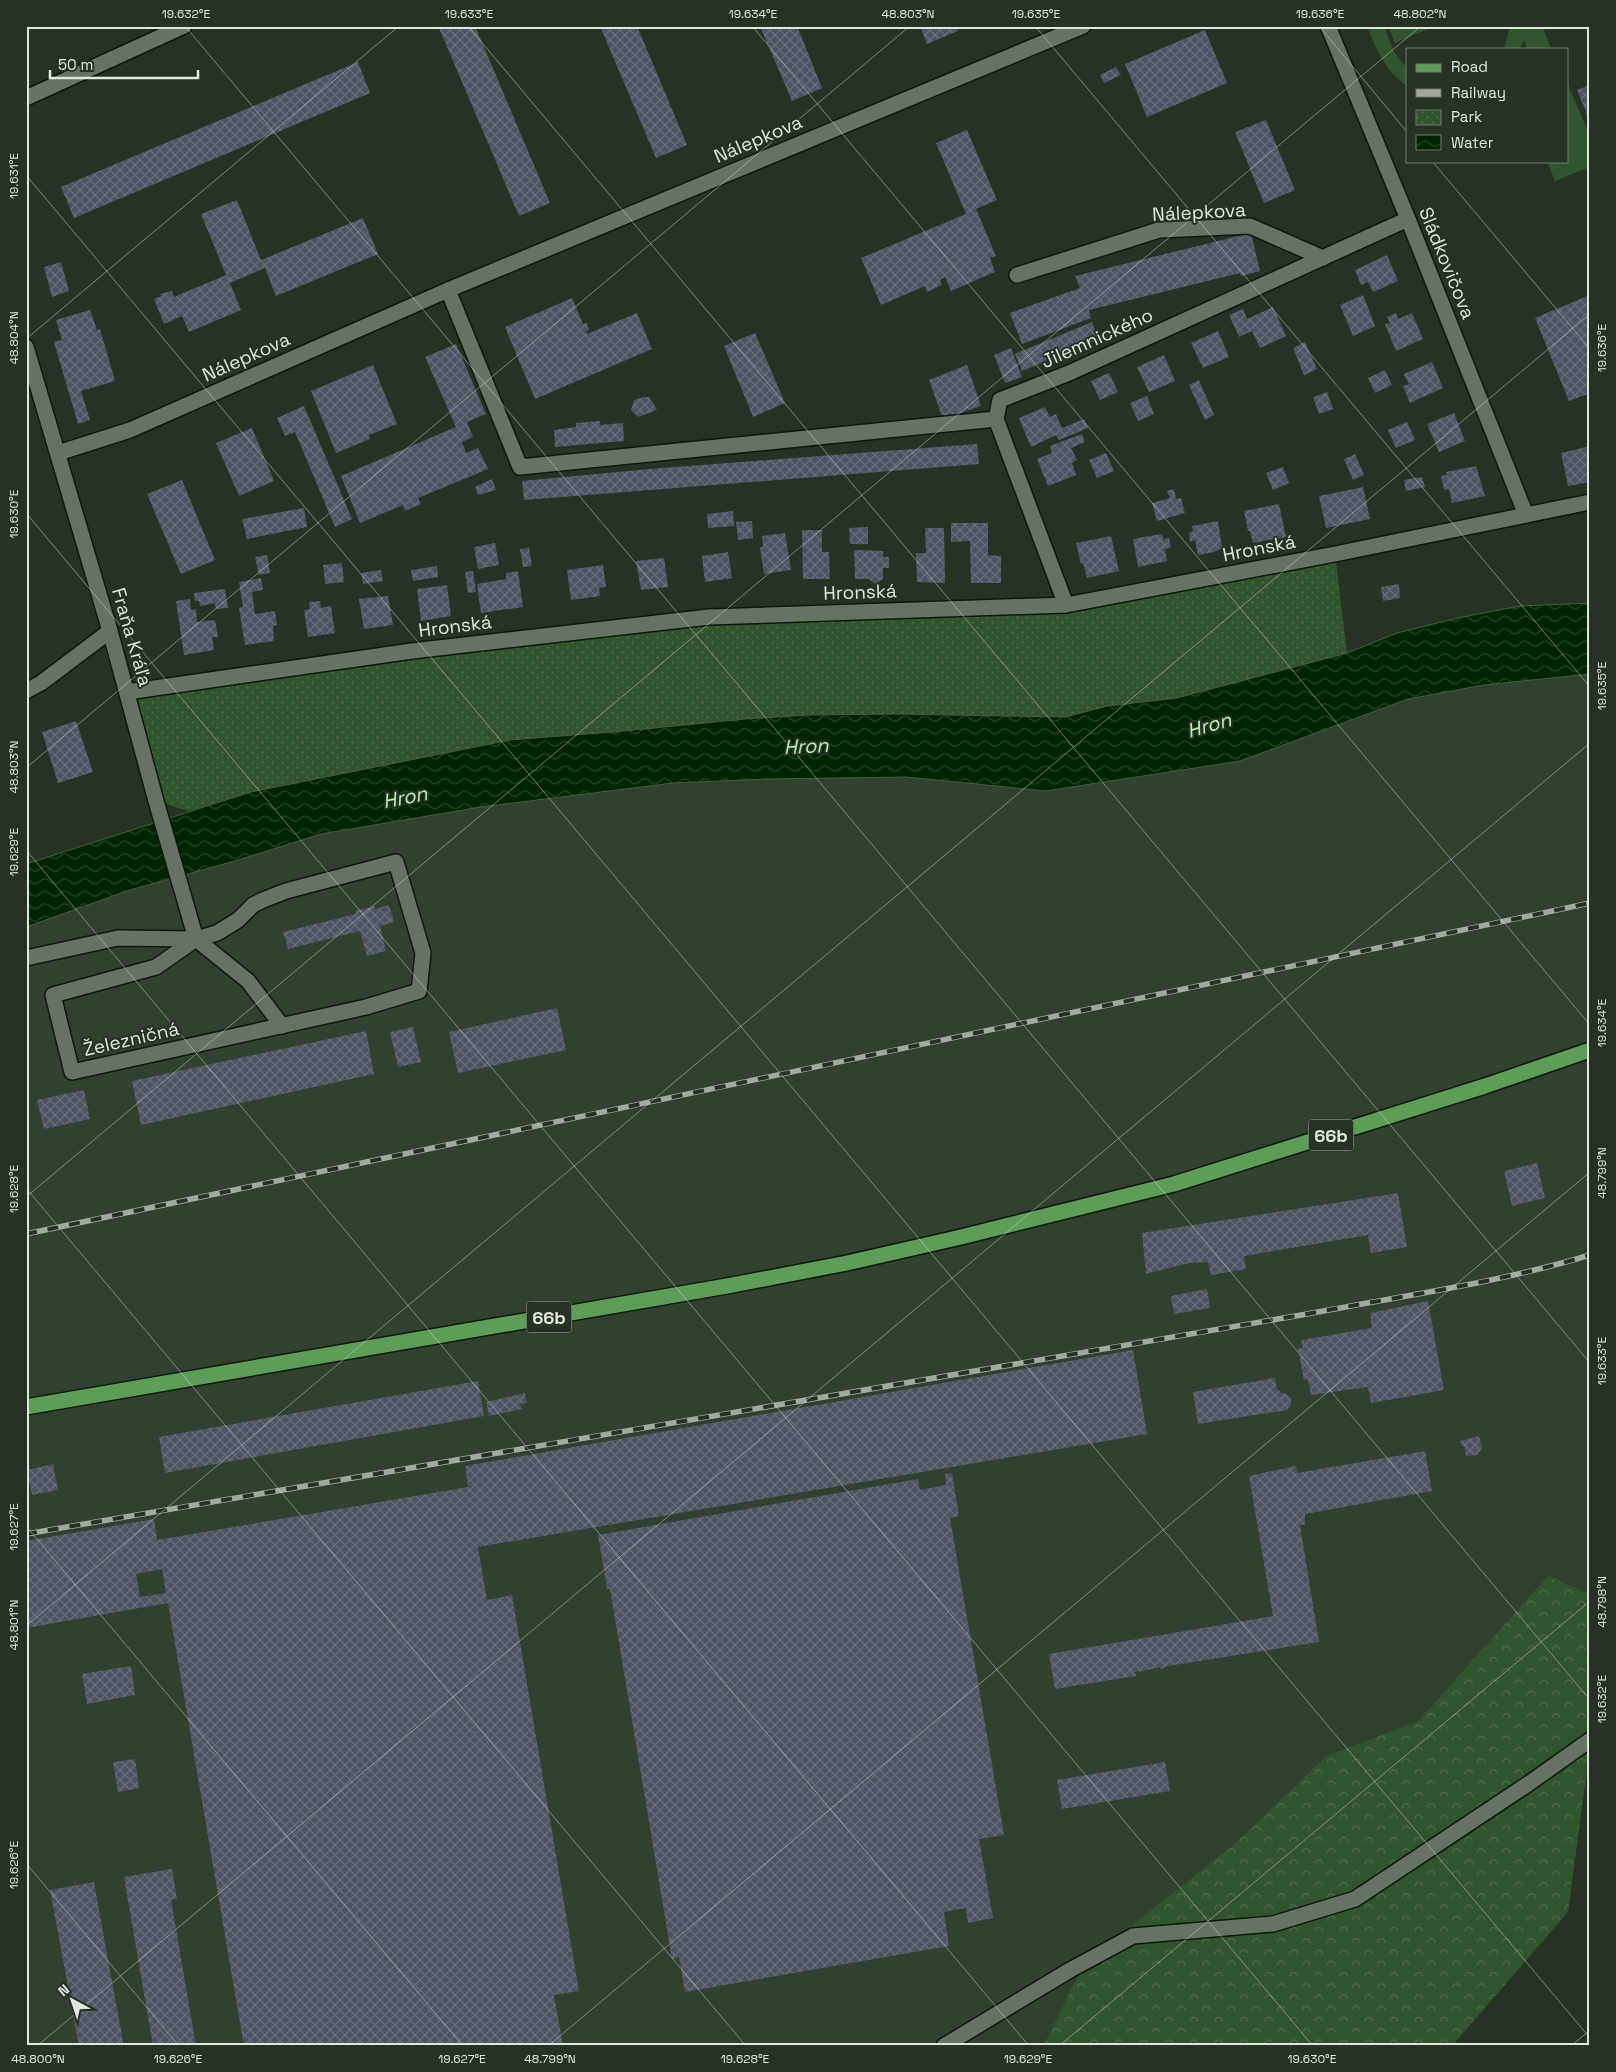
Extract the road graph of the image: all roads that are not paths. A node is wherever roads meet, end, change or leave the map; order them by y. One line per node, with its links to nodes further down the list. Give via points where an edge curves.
1 (184, 26): 4 (street)
2 (1083, 26): 8 (street, Nálepkova)
3 (1328, 26): 5 (street, Sládkovičova)
4 (26, 98)
5 (1408, 219): 6 (street, Jilemnického); 13 (street, Sládkovičova)
6 (1323, 258): 7 (street, Nálepkova, via 1250,226 1159,230); 10 (street, Jilemnického, via 1069,373 1000,400)
7 (1017, 275)
8 (448, 290): 10 (street, via 520,468); 11 (street, Nálepkova, via 130,430)
9 (26, 347): 11 (street, Fraňa Kráľa)
10 (996, 419): 14 (street)
11 (58, 453): 15 (street, Fraňa Kráľa)
12 (1590, 502): 13 (street, Hronská)
13 (1526, 515): 14 (street, Hronská)
14 (1066, 605): 17 (street, Hronská, via 709,617 412,651)
15 (110, 632): 16 (street, via 41,684); 17 (street, Fraňa Kráľa)
16 (26, 691)
17 (127, 692): 18 (street, Fraňa Kráľa)
18 (196, 938): 19 (street, via 118,938); 20 (street, via 248,980); 20 (street, Železničná, via 156,967 53,995 72,1072); 20 (street, Železničná, via 217,933 238,920 253,905 286,891 396,862 423,953 419,991)
19 (26, 958)
20 (282, 1026)
21 (1590, 1050): 22 (main road, 66b, via 1183,1181 961,1237 727,1286)
22 (26, 1407)
23 (1590, 1740): 24 (street, via 1355,1899 1273,1924 1133,1936)
24 (944, 2046)

